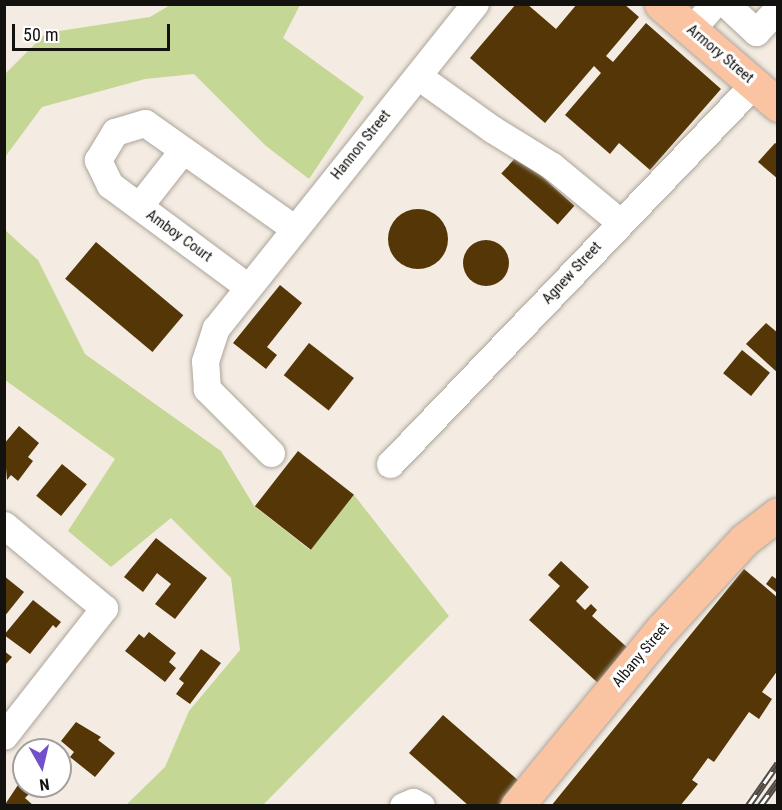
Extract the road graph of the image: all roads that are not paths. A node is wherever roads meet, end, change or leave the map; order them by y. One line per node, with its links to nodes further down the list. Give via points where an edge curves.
1 (475, 4): 7 (street, Hannon Street)
2 (661, 4): 6 (main road, Armory Street)
3 (714, 4): 6 (street)
4 (726, 4): 5 (street, via 756,32)
5 (777, 8)
6 (691, 30): 8 (main road, Armory Street)
7 (418, 76): 11 (street, via 552,166); 12 (street, Hannon Street)
8 (766, 94): 11 (street, Agnew Street)
9 (183, 150): 10 (street); 10 (street, Amboy Court, via 145,123 115,132 98,160 110,185); 12 (street)
10 (139, 206): 13 (street, Amboy Court)
11 (620, 222): 15 (street, Agnew Street)
12 (294, 228): 13 (street, Hannon Street)
13 (248, 287): 14 (street, Hannon Street, via 216,328 205,361 207,389)
14 (271, 453)
15 (390, 464)
16 (777, 514): 21 (main road, Albany Street, via 744,540 661,630)
17 (4, 525): 18 (street, via 104,608)
18 (4, 735)
19 (403, 806): 20 (street, via 413,802)
20 (421, 806)
21 (517, 806)

